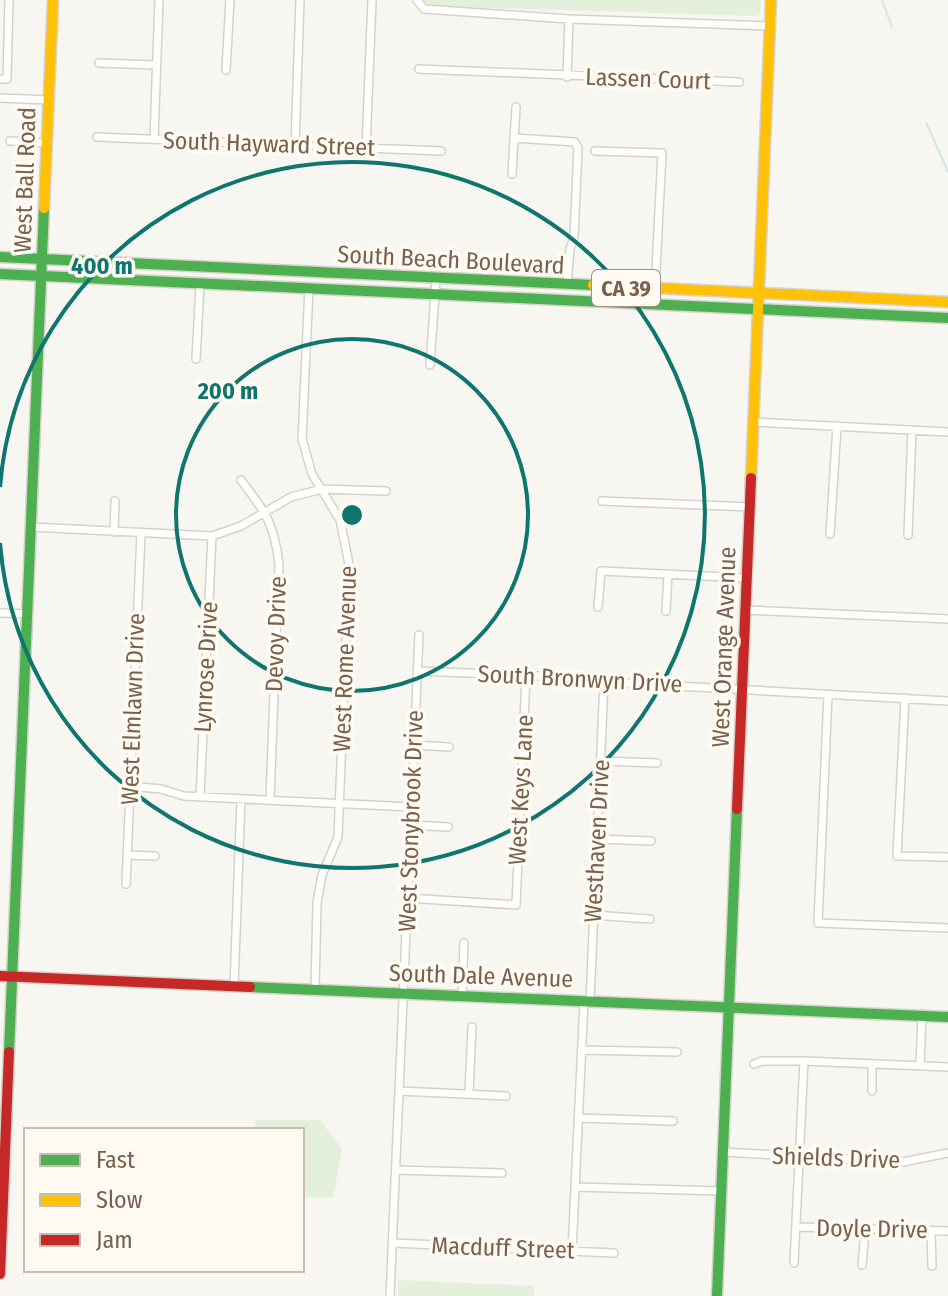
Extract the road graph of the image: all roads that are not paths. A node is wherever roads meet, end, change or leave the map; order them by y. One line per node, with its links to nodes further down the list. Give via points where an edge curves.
1 (9, 0): 16 (street, via 7,79)
2 (53, 0): 19 (main road, West Ball Road)
3 (159, 0): 12 (street)
4 (230, 0): 14 (street)
5 (300, 0): 26 (street)
6 (372, 0): 27 (street)
7 (417, 0): 9 (street, via 424,9)
8 (771, 0): 10 (main road, West Orange Avenue)
9 (569, 19): 10 (street); 15 (street, Lassen Court)
10 (770, 26): 41 (main road, West Orange Avenue)
11 (99, 63): 12 (street)
12 (156, 65): 23 (street)
13 (419, 69): 15 (street)
14 (226, 70)
15 (567, 77): 17 (street, Lassen Court)
16 (0, 79)
17 (739, 82)
18 (0, 98): 19 (street)
19 (48, 100): 25 (main road, West Ball Road)
20 (516, 107): 22 (street)
21 (97, 137): 23 (street, South Hayward Street)
22 (514, 138): 30 (street); 37 (street, via 575,142 578,148)
23 (154, 139): 26 (street, South Hayward Street)
24 (10, 141): 25 (street)
25 (46, 143): 32 (main road, West Ball Road)
26 (295, 145): 27 (street, South Hayward Street)
27 (366, 148): 28 (street, South Hayward Street)
28 (441, 151)
29 (595, 151): 39 (street, via 662,153)
30 (512, 174)
31 (0, 257): 32 (main road, South Beach Boulevard / CA 39)
32 (42, 259): 34 (main road, West Ball Road); 35 (main road, South Beach Boulevard / CA 39)
33 (0, 274): 34 (main road, South Beach Boulevard / CA 39)
34 (41, 276): 36 (main road, South Beach Boulevard / CA 39); 58 (main road, West Ball Road)
35 (436, 280): 37 (main road, South Beach Boulevard / CA 39); 40 (street)
36 (200, 285): 38 (main road, South Beach Boulevard / CA 39); 45 (street)
37 (567, 285): 39 (main road, South Beach Boulevard / CA 39)
38 (309, 288): 40 (main road, South Beach Boulevard / CA 39); 52 (street, West Rome Avenue, via 302,439)
39 (655, 289): 41 (main road, South Beach Boulevard / CA 39)
40 (435, 293): 43 (main road, South Beach Boulevard / CA 39); 46 (street)
41 (759, 294): 42 (main road, South Beach Boulevard / CA 39); 43 (main road, West Orange Avenue)
42 (948, 302)
43 (758, 310): 44 (main road, South Beach Boulevard / CA 39); 47 (main road, West Orange Avenue)
44 (948, 318)
45 (196, 359)
46 (430, 365)
47 (753, 422): 48 (street); 56 (main road, West Orange Avenue)
48 (837, 426): 49 (street); 61 (street)
49 (912, 430): 50 (street); 62 (street)
50 (948, 432)
51 (241, 480): 57 (street, Devoy Drive)
52 (322, 489): 53 (street); 57 (street, via 291,497); 88 (street, West Rome Avenue, via 340,520 349,564)
53 (386, 491)
54 (115, 501): 59 (street)
55 (602, 501): 56 (street)
56 (750, 507): 65 (main road, West Orange Avenue)
57 (266, 513): 63 (street); 86 (street, Devoy Drive, via 279,564)
58 (31, 527): 59 (street); 70 (main road, West Ball Road)
59 (114, 532): 60 (street)
60 (141, 533): 63 (street); 84 (street, West Elmlawn Drive)
61 (830, 534)
62 (908, 535)
63 (212, 536): 85 (street, Lynrose Drive)
64 (668, 574): 65 (street); 66 (street, via 601,571); 68 (street)
65 (747, 578): 67 (main road, West Orange Avenue)
66 (598, 607)
67 (745, 610): 71 (street); 76 (main road, West Orange Avenue)
68 (666, 611)
69 (0, 613): 70 (street)
70 (27, 614): 104 (main road, West Ball Road)
71 (948, 619)
72 (419, 635): 73 (street, West Stonybrook Drive)
73 (417, 671): 74 (street, South Bronwyn Drive); 80 (street, West Stonybrook Drive)
74 (526, 675): 75 (street, South Bronwyn Drive); 98 (street, West Keys Lane, via 516,905)
75 (604, 682): 76 (street, South Bronwyn Drive); 82 (street, Westhaven Drive)
76 (742, 690): 77 (street, South Bronwyn Drive); 110 (main road, West Orange Avenue)
77 (828, 695): 78 (street, South Bronwyn Drive); 101 (street, via 818,923)
78 (905, 698): 79 (street, South Bronwyn Drive); 96 (street, via 897,856)
79 (948, 701)
80 (414, 745): 81 (street); 89 (street, West Stonybrook Drive)
81 (449, 747)
82 (600, 761): 83 (street); 92 (street, Westhaven Drive)
83 (657, 763)
84 (130, 786): 85 (street); 94 (street, West Elmlawn Drive)
85 (200, 797): 87 (street)
86 (270, 798): 87 (street); 88 (street)
87 (241, 799): 105 (street)
88 (340, 803): 89 (street); 106 (street, West Rome Avenue, via 338,837 317,903)
89 (411, 807): 90 (street, West Stonybrook Drive)
90 (411, 825): 91 (street); 98 (street, West Stonybrook Drive)
91 (448, 827)
92 (597, 839): 93 (street); 99 (street, Westhaven Drive)
93 (651, 841)
94 (127, 855): 95 (street); 97 (street, West Elmlawn Drive)
95 (155, 856)
96 (948, 857)
97 (126, 884)
98 (407, 898): 107 (street, West Stonybrook Drive)
99 (593, 915): 100 (street); 109 (street, Westhaven Drive)
100 (650, 919)
101 (948, 928)
102 (464, 943): 108 (street)
103 (0, 976): 104 (main road, South Dale Avenue)
104 (12, 976): 105 (main road, South Dale Avenue); 125 (main road, West Ball Road)
105 (234, 986): 106 (main road, South Dale Avenue)
106 (315, 989): 107 (main road, South Dale Avenue)
107 (403, 993): 108 (main road, South Dale Avenue); 121 (street, West Stonybrook Drive)
108 (462, 996): 109 (main road, South Dale Avenue)
109 (587, 1001): 110 (main road, South Dale Avenue); 114 (street, Westhaven Drive)
110 (729, 1007): 111 (main road, South Dale Avenue); 128 (main road, West Orange Avenue)
111 (922, 1016): 112 (main road, South Dale Avenue); 119 (street)
112 (948, 1017)
113 (472, 1027): 123 (street)
114 (581, 1050): 115 (street); 126 (street, Westhaven Drive)
115 (677, 1052)
116 (804, 1061): 117 (street); 118 (street); 130 (street)
117 (754, 1064)
118 (872, 1064): 119 (street); 122 (street)
119 (920, 1066): 120 (street)
120 (948, 1067)
121 (399, 1091): 123 (street); 131 (street, West Stonybrook Drive)
122 (872, 1091)
123 (469, 1092): 124 (street)
124 (506, 1096)
125 (3, 1112): 135 (main road, West Ball Road)
126 (578, 1118): 127 (street); 133 (street, Westhaven Drive)
127 (673, 1121)
128 (723, 1152): 130 (street, Shields Drive); 134 (main road, West Orange Avenue)
129 (948, 1153): 130 (street, Shields Drive, via 903,1162)
130 (799, 1157): 136 (street)
131 (396, 1170): 132 (street); 140 (street, West Stonybrook Drive)
132 (502, 1173)
133 (575, 1187): 134 (street); 141 (street, Westhaven Drive)
134 (721, 1191): 148 (main road, West Orange Avenue)
135 (1, 1222): 146 (main road, West Ball Road)
136 (797, 1227): 137 (street, Doyle Drive); 143 (street)
137 (865, 1231): 138 (street, Doyle Drive); 144 (street)
138 (931, 1231): 139 (street, Doyle Drive); 145 (street)
139 (948, 1231)
140 (393, 1243): 141 (street, Macduff Street); 147 (street, West Stonybrook Drive)
141 (572, 1251): 142 (street, Macduff Street)
142 (614, 1253)
143 (794, 1263)
144 (862, 1265)
145 (932, 1266)
146 (0, 1274)
147 (390, 1296)
148 (717, 1296)

